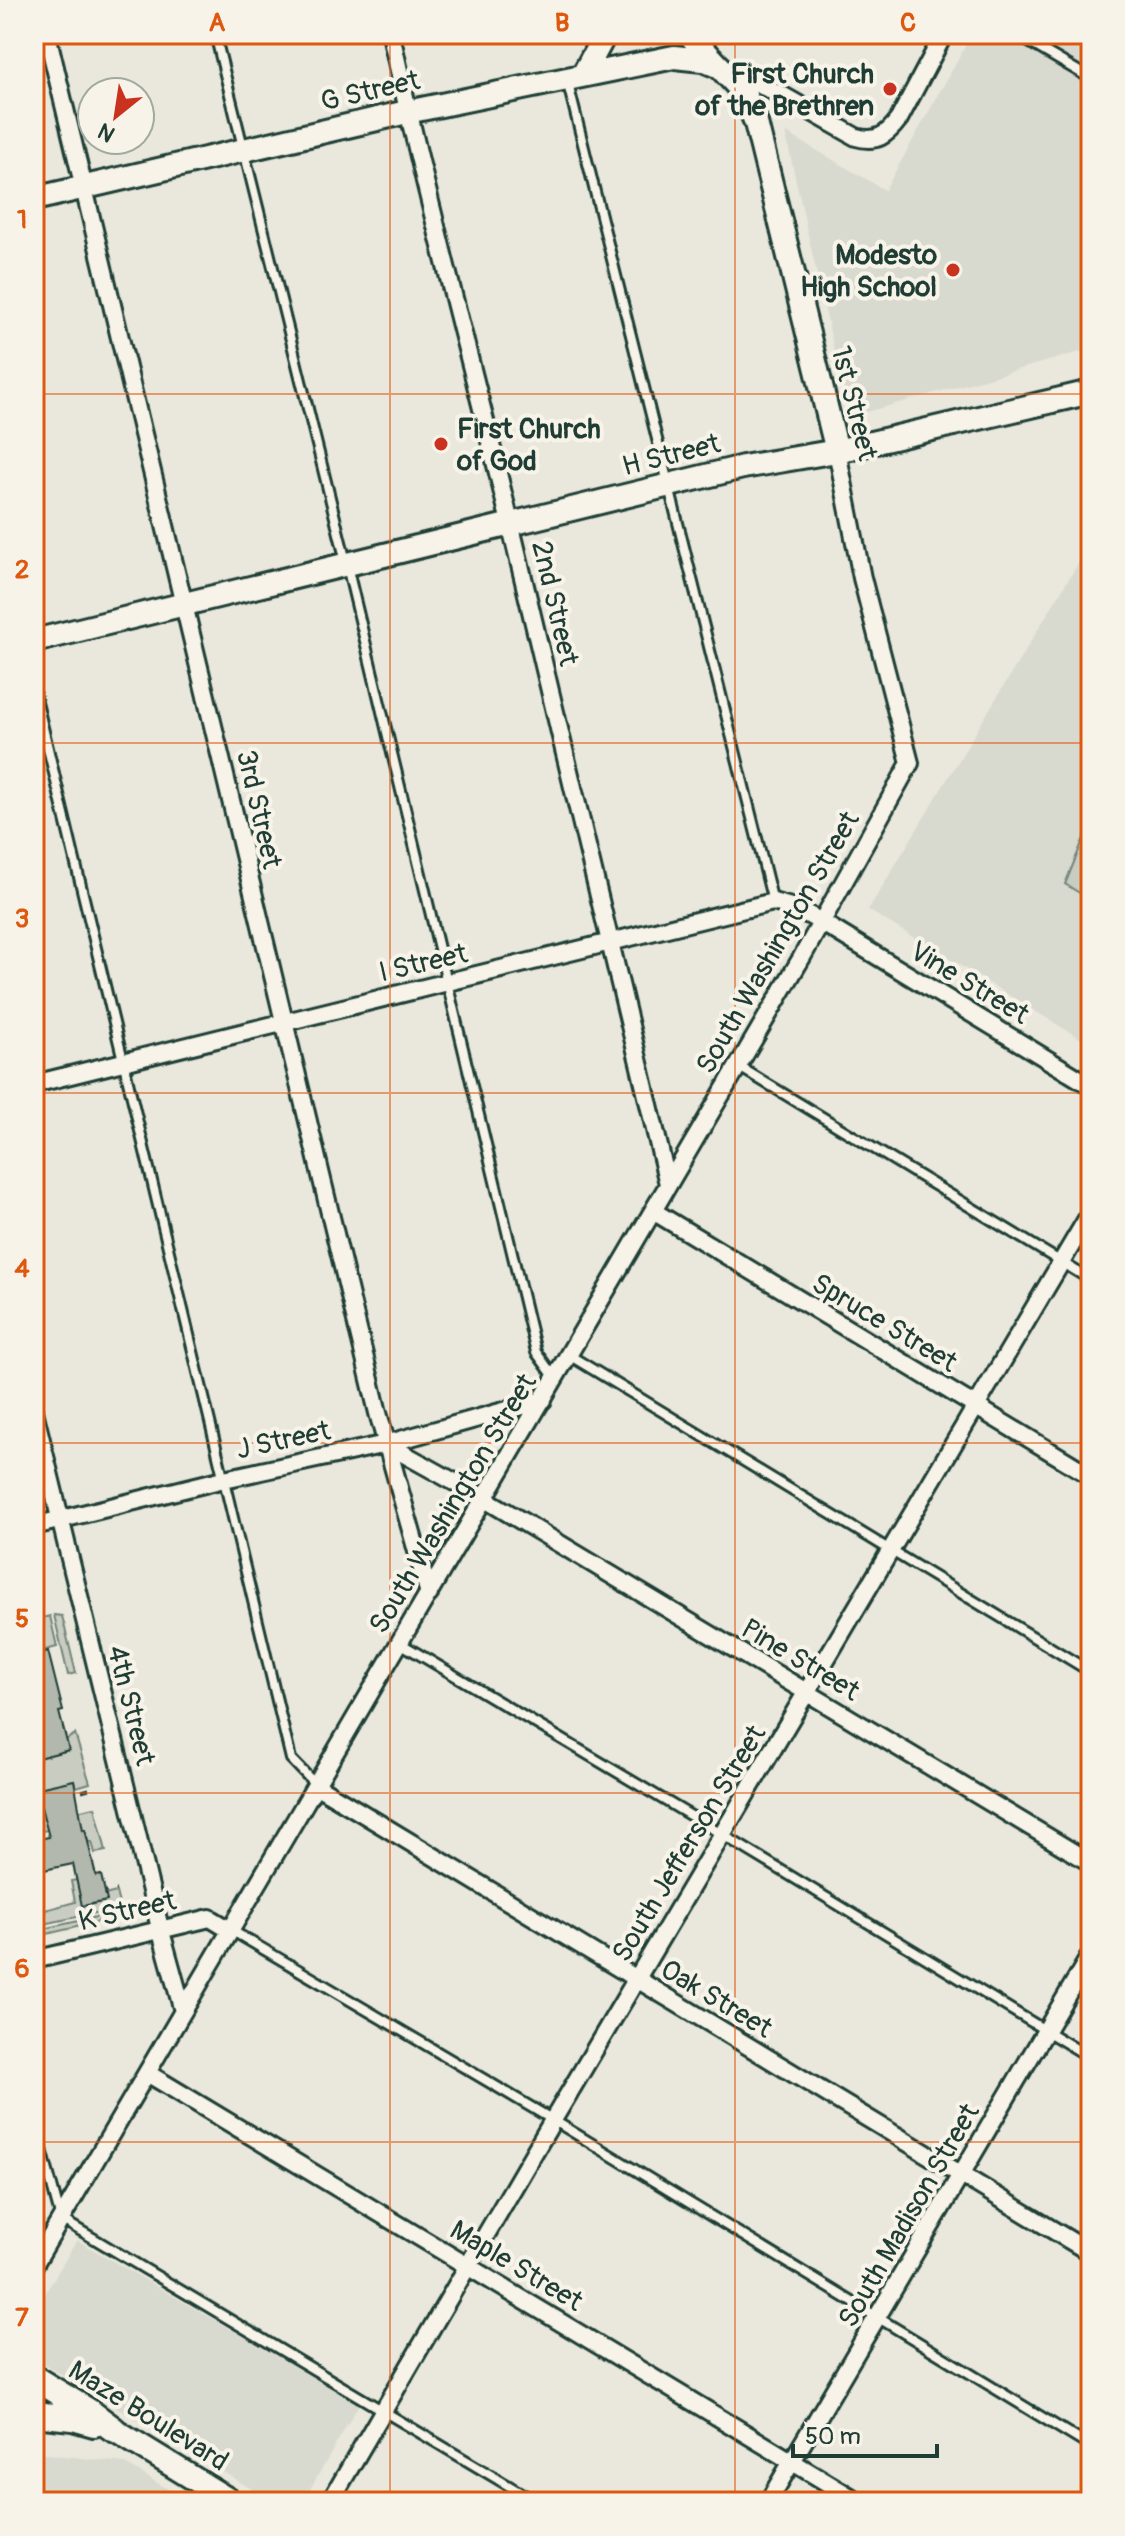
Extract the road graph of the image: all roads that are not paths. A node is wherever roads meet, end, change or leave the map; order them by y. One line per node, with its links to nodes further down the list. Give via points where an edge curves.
1 (47, 34): 13 (street, 3rd Street)
2 (215, 34): 12 (lane)
3 (391, 34): 11 (street, 2nd Street)
4 (605, 34): 10 (main road)
5 (689, 34): 8 (main road, 1st Street)
6 (944, 34): 8 (street, via 899,119 878,139 856,137)
7 (1015, 34): 9 (lane, via 1083,74)
8 (720, 67): 10 (main road, G Street, via 674,57); 16 (main road, 1st Street, via 744,93 756,123)
9 (1091, 72)
10 (575, 77): 11 (main road, G Street); 17 (lane)
11 (407, 112): 12 (main road, G Street); 18 (street, 2nd Street)
12 (243, 149): 13 (main road, G Street); 19 (lane)
13 (84, 187): 14 (main road, G Street); 20 (street, 3rd Street)
14 (34, 199)
15 (1091, 392): 16 (main road, H Street)
16 (837, 451): 17 (main road, H Street); 23 (street, 1st Street, via 862,578)
17 (670, 485): 18 (main road, H Street); 24 (lane)
18 (511, 526): 19 (main road, H Street); 26 (street, 2nd Street)
19 (347, 566): 20 (main road, H Street); 27 (lane)
20 (184, 603): 21 (main road, H Street); 28 (street, 3rd Street)
21 (34, 641)
22 (34, 690): 29 (lane)
23 (910, 763): 25 (street, South Washington Street)
24 (773, 902): 25 (street); 26 (street, I Street)
25 (821, 922): 30 (street, South Washington Street); 32 (street, Vine Street)
26 (608, 943): 27 (street, I Street); 33 (street, 2nd Street)
27 (447, 984): 28 (street, I Street); 39 (lane, via 536,1352)
28 (284, 1021): 29 (street, I Street); 43 (street, 3rd Street)
29 (124, 1061): 31 (street, I Street); 45 (lane)
30 (737, 1066): 33 (street, South Washington Street); 36 (lane)
31 (34, 1084)
32 (1091, 1086)
33 (668, 1184): 34 (street, South Washington Street)
34 (653, 1211): 38 (street, South Washington Street); 41 (street, Spruce Street)
35 (1091, 1212): 36 (street, South Jefferson Street)
36 (1062, 1262): 37 (lane); 41 (street, South Jefferson Street)
37 (1091, 1280)
38 (569, 1355): 39 (street, South Washington Street); 49 (lane)
39 (555, 1379): 40 (street, South Washington Street)
40 (543, 1400): 43 (street, J Street); 46 (street, South Washington Street)
41 (976, 1407): 44 (street, Spruce Street); 49 (street, South Jefferson Street)
42 (34, 1411): 47 (street, 4th Street)
43 (386, 1444): 45 (street, J Street); 46 (street, Pine Street); 50 (street, 3rd Street)
44 (1091, 1476)
45 (224, 1479): 47 (street, J Street); 54 (lane, via 291,1759)
46 (485, 1499): 50 (street, South Washington Street); 53 (street, Pine Street)
47 (60, 1520): 48 (street, J Street); 57 (street, 4th Street)
48 (34, 1526)
49 (891, 1550): 52 (lane); 53 (street, South Jefferson Street)
50 (429, 1594): 51 (street, South Washington Street)
51 (400, 1643): 54 (street, South Washington Street); 55 (lane)
52 (1091, 1672)
53 (808, 1693): 55 (street, South Jefferson Street); 56 (street, Pine Street)
54 (317, 1786): 58 (street, South Washington Street); 61 (street, Oak Street)
55 (723, 1835): 61 (street, South Jefferson Street); 63 (lane)
56 (1091, 1863)
57 (160, 1928): 58 (street, K Street, via 210,1918); 60 (street, K Street); 62 (street, 4th Street)
58 (230, 1930): 62 (street, South Washington Street); 67 (lane)
59 (1091, 1954): 63 (street, South Madison Street)
60 (34, 1960)
61 (636, 1980): 67 (street, South Jefferson Street); 68 (street, Oak Street)
62 (183, 2011): 65 (street, South Washington Street)
63 (1046, 2031): 64 (lane); 68 (street, South Madison Street)
64 (1091, 2058)
65 (147, 2073): 69 (street, South Washington Street); 72 (street, Maple Street)
66 (34, 2120): 69 (lane)
67 (553, 2120): 72 (street, South Jefferson Street); 73 (lane)
68 (961, 2175): 70 (street, Oak Street); 73 (street, South Madison Street)
69 (61, 2219): 71 (street, South Washington Street); 76 (lane)
70 (1091, 2253)
71 (34, 2265)
72 (468, 2267): 76 (street, South Jefferson Street); 80 (street, Maple Street)
73 (877, 2318): 79 (lane); 80 (street, South Madison Street)
74 (34, 2378): 75 (main road, Maze Boulevard)
75 (45, 2390): 78 (main road, Maze Boulevard)
76 (383, 2410): 82 (street, South Jefferson Street); 83 (lane)
77 (34, 2414): 78 (main road)
78 (113, 2429): 81 (main road, Maze Boulevard)
79 (1091, 2447)
80 (792, 2461): 84 (street, South Madison Street); 85 (street, Maple Street)
81 (232, 2502)
82 (330, 2502)
83 (536, 2502)
84 (768, 2502)
85 (859, 2502)

